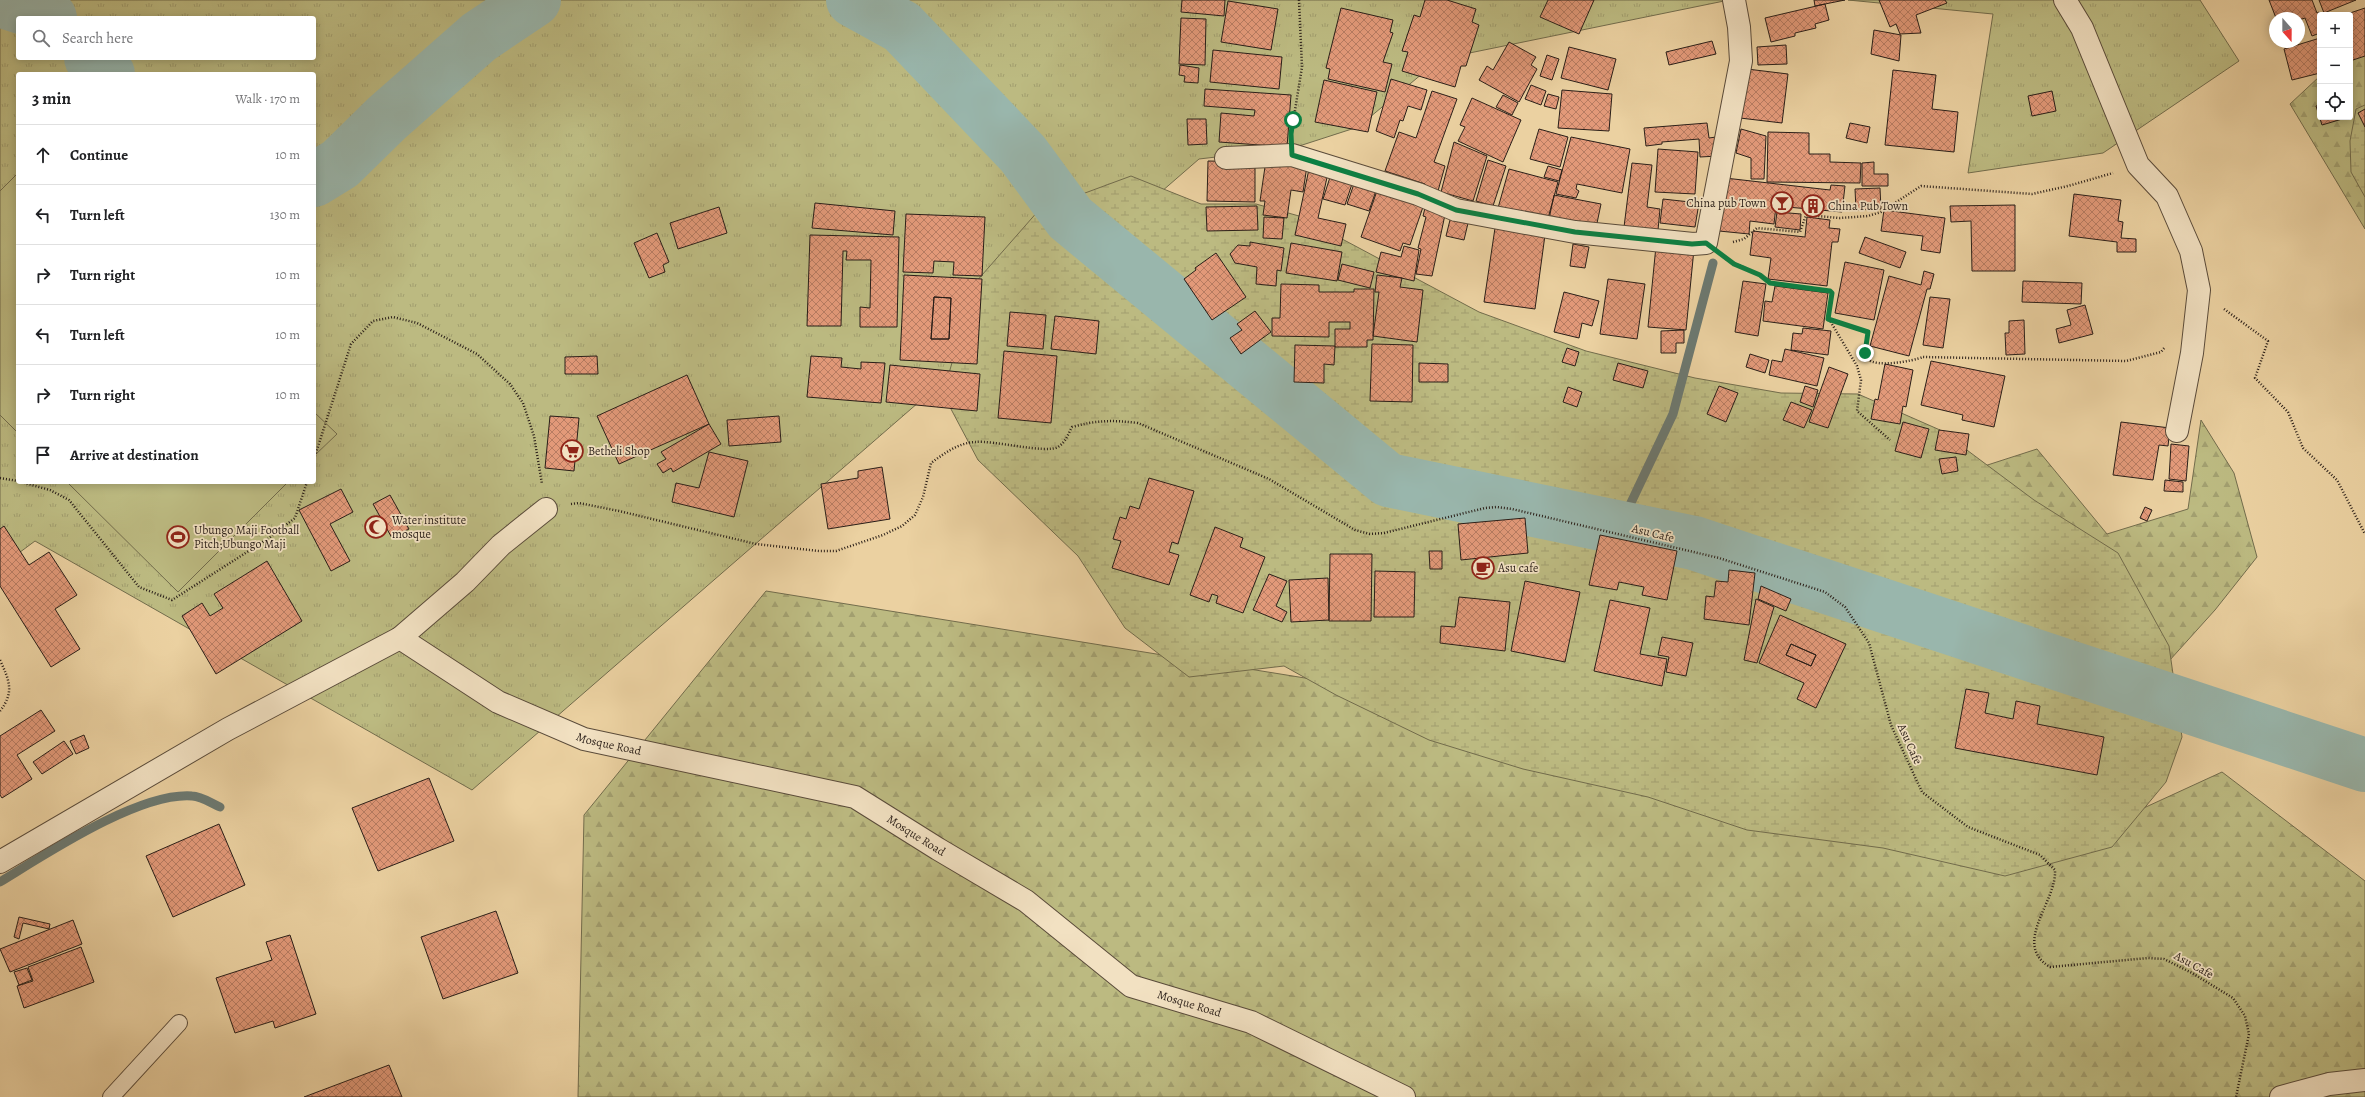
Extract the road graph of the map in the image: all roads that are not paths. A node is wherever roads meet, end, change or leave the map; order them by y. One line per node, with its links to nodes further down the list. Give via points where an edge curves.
1 (1734, 0): 3 (street, via 1740,27 1741,61 1706,243 1692,244 1575,232 1456,210 1418,194 1292,155)
2 (2065, 0): 4 (street, via 2082,28 2138,165 2167,196 2191,250 2199,290 2192,353)
3 (1226, 158)
4 (2177, 431)
5 (546, 509): 6 (street, via 501,545 465,582)
6 (400, 638): 7 (street, via 228,729); 11 (street, Mosque Road, via 498,702 584,739 855,797 1026,900 1131,986 1251,1022)
7 (0, 862)
8 (179, 1023): 10 (lane)
9 (2365, 1080): 12 (street, via 2329,1084)
10 (111, 1097)
11 (1404, 1097)
12 (2281, 1097)

